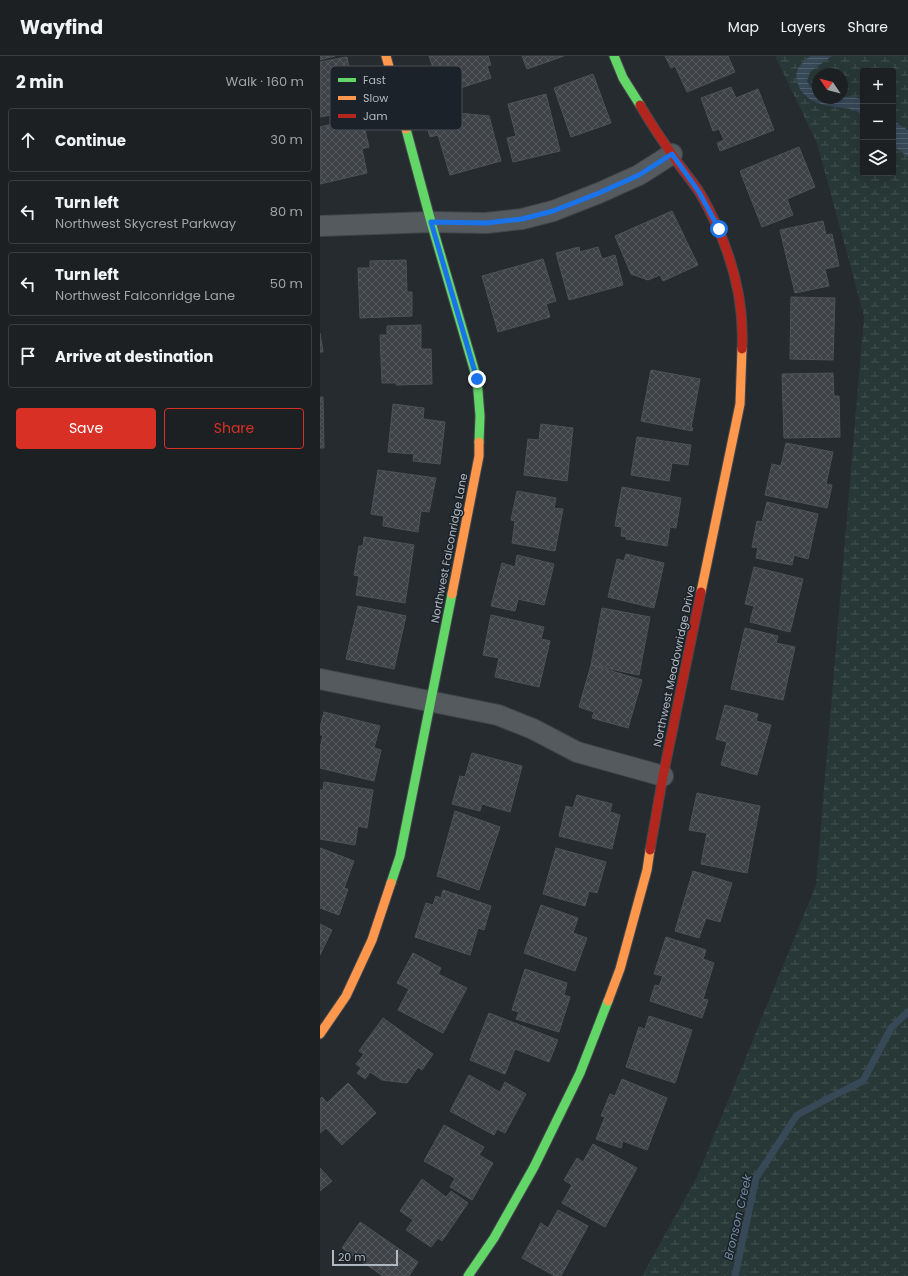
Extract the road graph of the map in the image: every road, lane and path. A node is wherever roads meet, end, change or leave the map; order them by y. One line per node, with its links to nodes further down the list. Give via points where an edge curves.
1 (386, 56): 3 (street, Northwest Falconridge Lane)
2 (614, 56): 5 (street, Northwest Meadowridge Drive, via 623,78)
3 (389, 66)
4 (406, 130): 6 (street, Northwest Falconridge Lane)
5 (672, 154): 6 (street, via 639,175 553,211 522,219 486,223); 10 (street, Northwest Meadowridge Drive, via 699,192 719,229 736,278 743,335 740,404)
6 (431, 222): 7 (street); 9 (street, Northwest Falconridge Lane, via 477,379 480,416 479,456)
7 (320, 226)
8 (320, 680): 9 (street)
9 (431, 701): 10 (street, via 498,714 577,752); 11 (street, Northwest Falconridge Lane, via 400,856 372,940 346,996)
10 (663, 776): 12 (street, Northwest Meadowridge Drive, via 647,870 620,969 583,1066 534,1167 494,1238)
11 (320, 1034)
12 (468, 1276)

